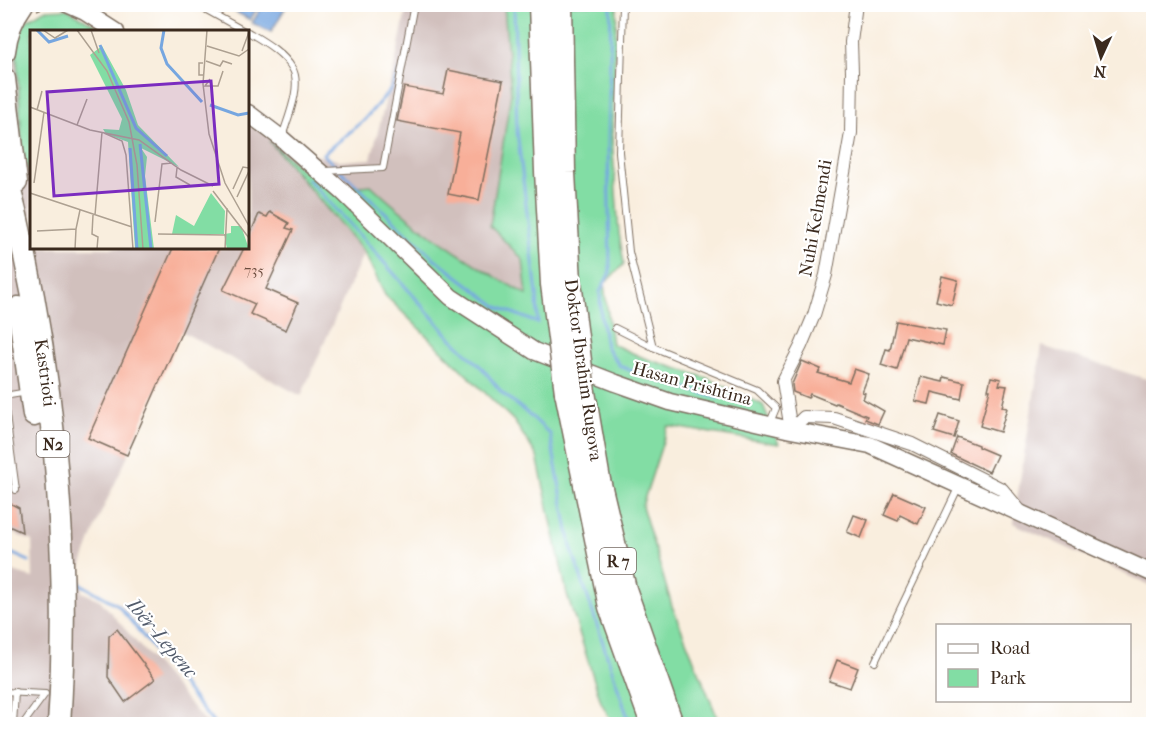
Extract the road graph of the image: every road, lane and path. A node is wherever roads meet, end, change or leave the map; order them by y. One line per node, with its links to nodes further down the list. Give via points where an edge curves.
1 (22, 4): 13 (highway, via 8,29)
2 (67, 4): 8 (main road)
3 (414, 4): 18 (lane, via 383,168)
4 (540, 4): 21 (highway, Doktor Ibrahim Rugova / R 7, via 546,171)
5 (561, 4): 21 (highway, Doktor Ibrahim Rugova / R 7, via 564,173)
6 (623, 4): 23 (lane, via 619,152 630,252)
7 (856, 4): 29 (street, Nuhi Kelmendi, via 851,42 851,133 826,275 814,315 783,381)
8 (80, 8): 10 (main road)
9 (203, 8): 11 (lane)
10 (113, 30)
11 (243, 30)
12 (249, 33): 16 (lane, via 281,54 294,69 296,86)
13 (4, 51)
14 (4, 79): 20 (highway)
15 (249, 114): 16 (main road, Hasan Prishtina)
16 (281, 138): 18 (main road, Hasan Prishtina)
17 (4, 167): 20 (highway, Kastrioti / N2)
18 (318, 171): 28 (main road, Hasan Prishtina, via 451,297 534,351 670,402)
19 (4, 233): 24 (highway, Kastrioti / N2)
20 (23, 246): 41 (highway, Kastrioti / N2, via 42,356 58,495 62,597)
21 (561, 283): 25 (highway, Doktor Ibrahim Rugova / R 7, bridge)
22 (615, 328): 23 (lane)
23 (653, 347): 28 (lane, via 757,390 776,408)
24 (31, 392): 26 (lane); 37 (highway, Kastrioti / N2, via 45,545)
25 (575, 392): 42 (highway, Doktor Ibrahim Rugova / R 7, via 610,606); 43 (highway, Doktor Ibrahim Rugova / R 7, via 625,589)
26 (4, 396)
27 (4, 401): 31 (lane)
28 (769, 425): 29 (main road, Hasan Prishtina)
29 (791, 430): 30 (main road, Hasan Prishtina, via 870,445); 32 (street, via 804,417 834,418 912,444 1002,489)
30 (959, 485): 32 (main road, Hasan Prishtina); 34 (lane)
31 (16, 490)
32 (1024, 515): 33 (main road, Hasan Prishtina)
33 (1154, 574)
34 (875, 662)
35 (4, 692): 36 (lane)
36 (15, 692): 37 (lane); 38 (lane)
37 (45, 694): 39 (lane); 40 (highway, Kastrioti / N2)
38 (13, 724)
39 (23, 724)
40 (44, 724)
41 (59, 724)
42 (652, 724)
43 (672, 724)

